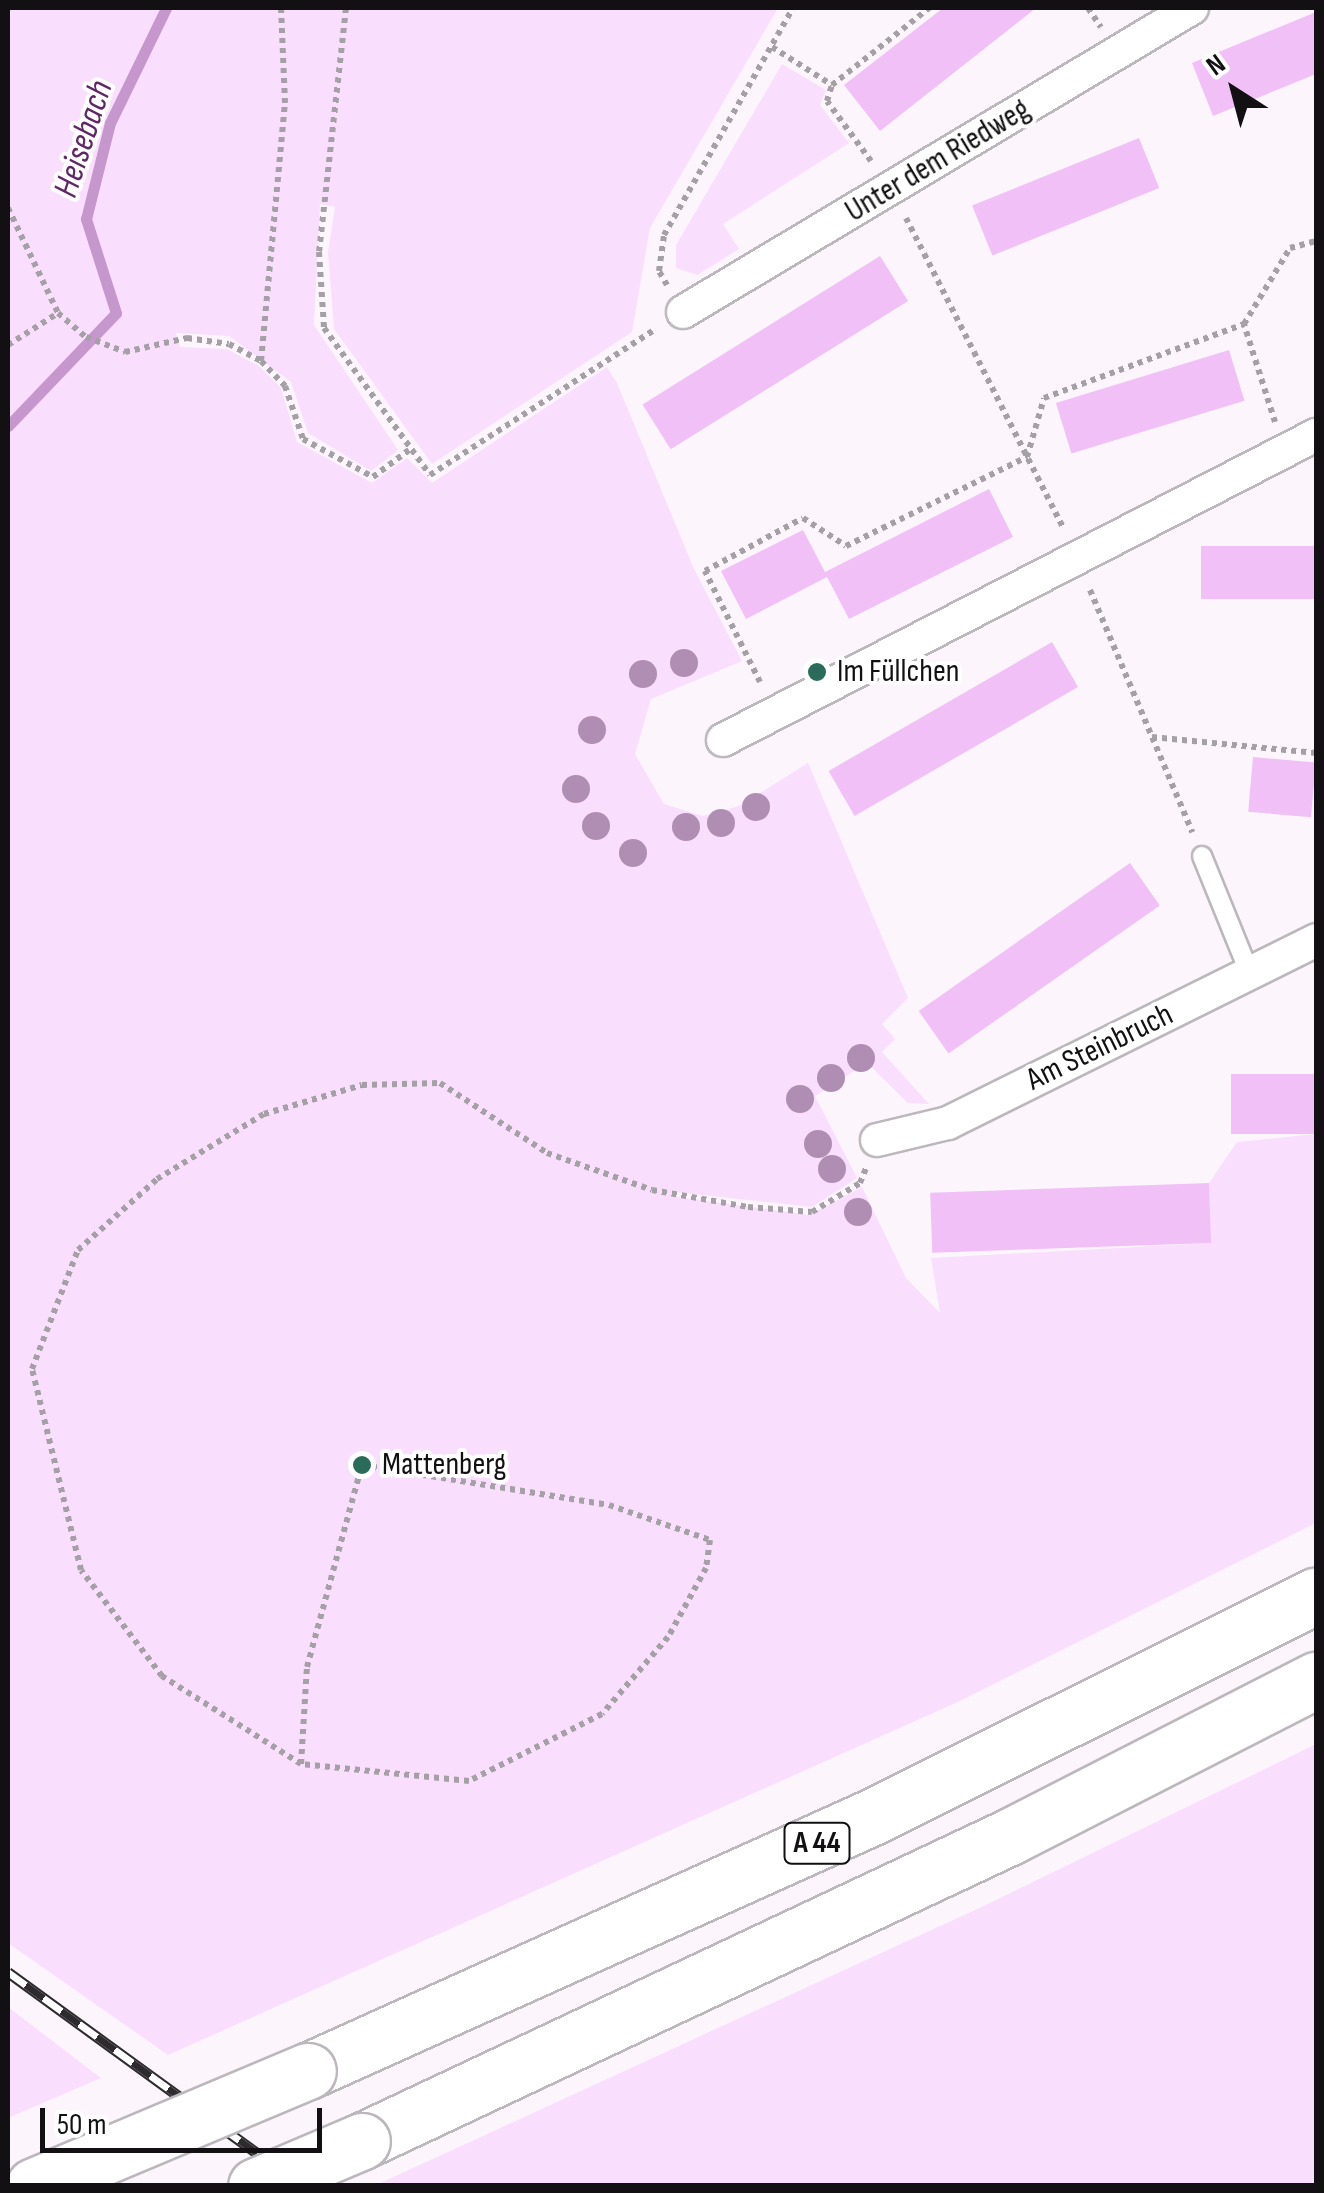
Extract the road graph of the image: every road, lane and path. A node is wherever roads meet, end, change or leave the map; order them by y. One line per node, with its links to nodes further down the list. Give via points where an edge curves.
1 (281, 8): 15 (path, via 285,103)
2 (346, 8): 17 (path, via 320,252 324,328)
3 (793, 8): 6 (path)
4 (929, 8): 7 (path)
5 (1192, 8): 8 (street, Unter dem Riedweg)
6 (772, 47): 7 (path); 11 (path, via 664,234 660,271)
7 (832, 85): 8 (path, via 827,102)
8 (892, 190): 11 (street, Unter dem Riedweg); 19 (path)
9 (8, 208): 12 (path)
10 (1316, 241): 13 (path, via 1290,248)
11 (682, 312): 17 (path, via 430,475)
12 (58, 313): 14 (path); 15 (path, via 86,337 125,352 187,338 229,344)
13 (1244, 324): 18 (path); 19 (path, via 1044,398)
14 (8, 345)
15 (261, 361): 17 (path, via 285,386 302,440 373,476)
16 (1316, 436): 18 (street)
17 (408, 450)
18 (1284, 452): 20 (street)
19 (1027, 457): 20 (path); 21 (path, via 846,546 803,518 704,571)
20 (1077, 556): 21 (street); 22 (path)
21 (775, 712): 23 (street)
22 (1152, 738): 24 (path); 25 (path)
23 (723, 740)
24 (1316, 753)
25 (1202, 856): 27 (lane)
26 (1316, 940): 27 (street, Am Steinbruch)
27 (1250, 974): 28 (street, Am Steinbruch, via 948,1122)
28 (877, 1140): 31 (path, via 860,1183 812,1212 748,1207 652,1190 546,1153 440,1083 362,1085 264,1114 157,1178 78,1250 32,1369 80,1570 162,1676)
29 (1316, 1596): 32 (highway, A 44, bridge, via 874,1816 308,2072)
30 (1316, 1680): 33 (highway, A 44, bridge, via 1010,1836)
31 (301, 1764): 31 (path, via 306,1666 362,1464 609,1505 710,1540 706,1568 668,1637 602,1714 469,1782)
32 (34, 2186)
33 (256, 2186)

